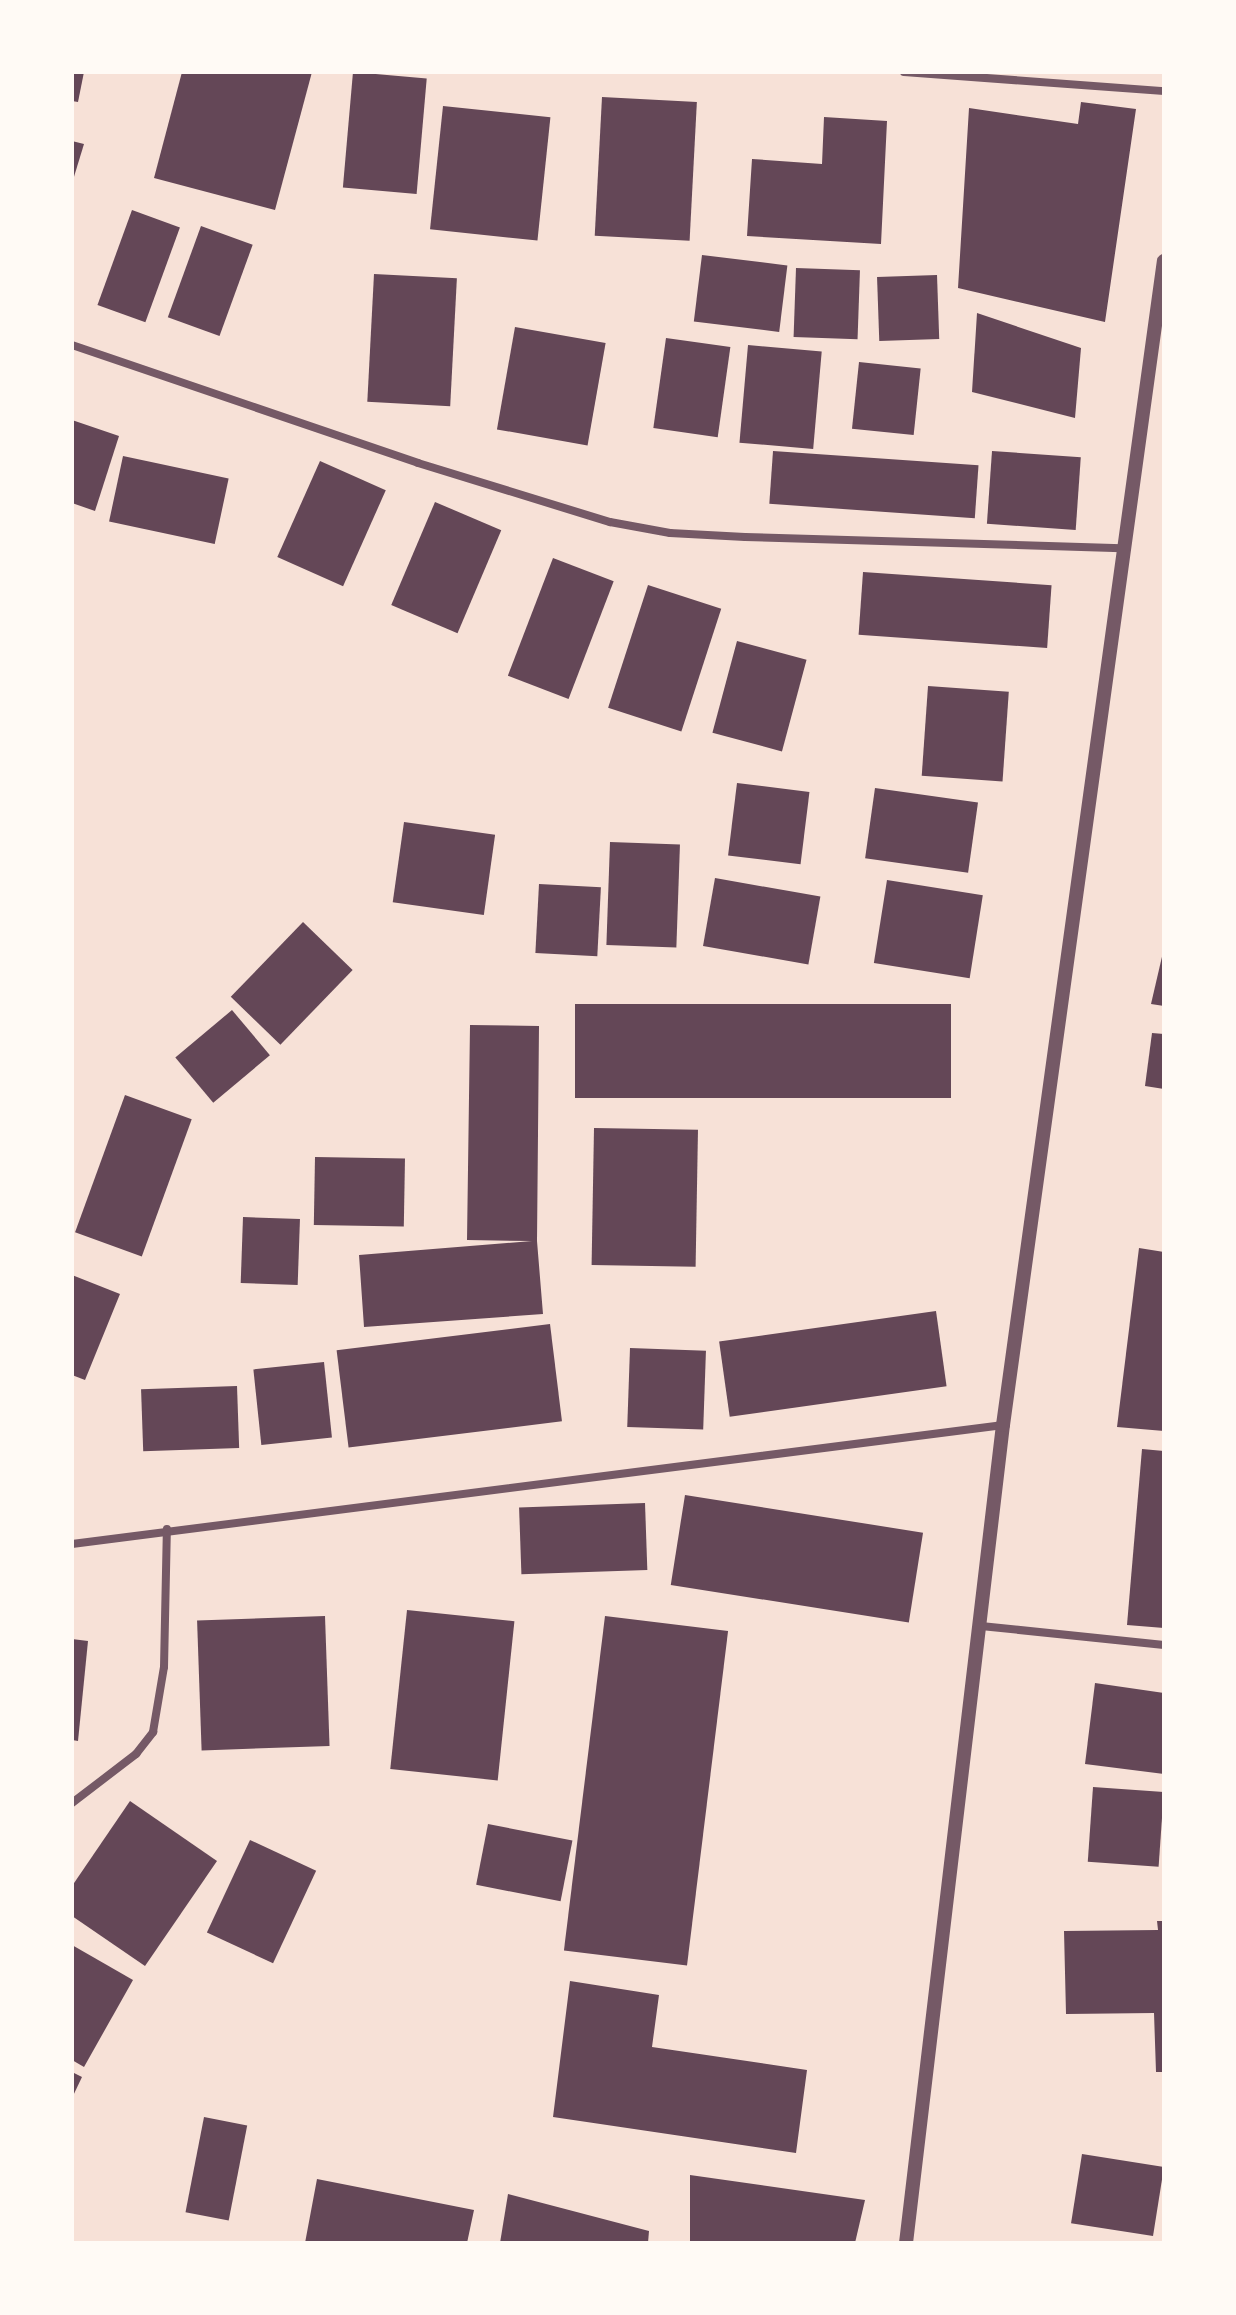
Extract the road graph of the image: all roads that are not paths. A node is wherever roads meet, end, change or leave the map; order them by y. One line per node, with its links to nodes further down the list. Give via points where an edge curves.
1 (904, 72): 2 (street)
2 (1164, 91)
3 (1164, 261): 5 (street)
4 (72, 345): 5 (street, via 610,522 730,536)
5 (1122, 548): 6 (street)
6 (1003, 1425): 7 (street); 9 (street)
7 (167, 1529): 8 (street); 11 (street, via 164,1667 153,1732 136,1754)
8 (72, 1544)
9 (981, 1626): 10 (street); 12 (street)
10 (1164, 1645)
11 (72, 1803)
12 (906, 2243)

